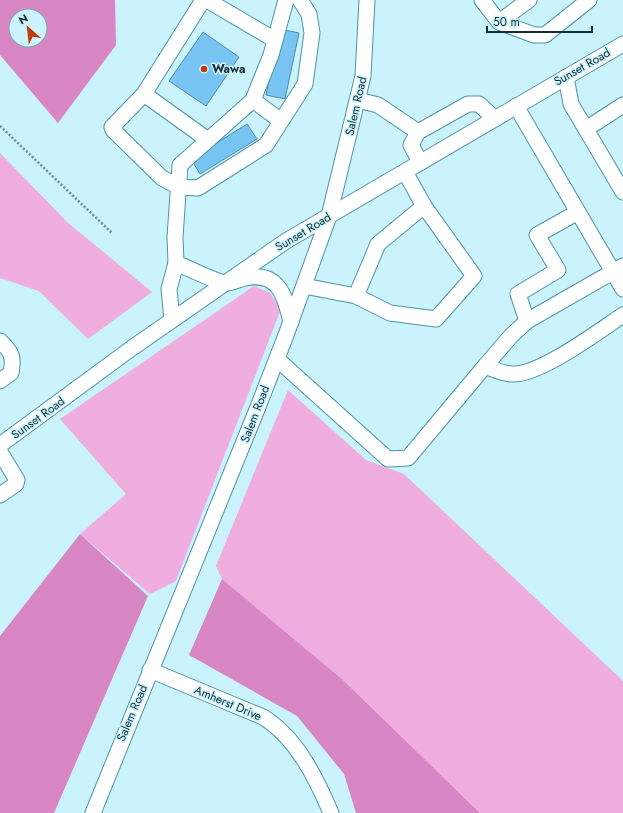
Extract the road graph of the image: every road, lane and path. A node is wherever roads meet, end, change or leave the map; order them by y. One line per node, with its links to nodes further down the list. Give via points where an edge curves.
1 (203, 0): 13 (street)
2 (207, 0): 10 (street)
3 (286, 0): 10 (street)
4 (300, 0): 19 (street, via 309,14 312,33 305,84)
5 (367, 0): 15 (street, Salem Road, via 365,58)
6 (482, 0): 9 (street)
7 (529, 0): 9 (street)
8 (589, 0): 9 (street, via 545,35 534,35)
9 (499, 22)
10 (275, 40): 14 (street)
11 (623, 44): 12 (street, Sunset Road)
12 (566, 77): 17 (street, Sunset Road); 21 (street, via 571,104)
13 (144, 94): 23 (street); 26 (street, via 112,130 162,178)
14 (253, 100): 19 (street); 23 (street)
15 (358, 100): 22 (street, via 378,105); 30 (street, Salem Road)
16 (623, 105): 21 (street)
17 (516, 106): 18 (street, Sunset Road); 29 (street)
18 (495, 118): 22 (street, via 479,104 468,104); 24 (street, Sunset Road)
19 (281, 121): 26 (street, via 266,145 198,188)
20 (0, 126): 31 (path)
21 (586, 129): 27 (street)
22 (418, 132): 24 (street, via 410,145)
23 (208, 140): 26 (street, via 180,165)
24 (420, 162): 25 (street, Sunset Road)
25 (405, 172): 28 (street); 30 (street, Sunset Road)
26 (178, 187): 32 (street)
27 (623, 192)
28 (424, 206): 37 (street, via 378,244); 37 (street, via 474,276 436,319 390,313)
29 (578, 212): 33 (street); 40 (street, via 537,235 558,270 518,294)
30 (329, 216): 34 (street, Sunset Road, via 286,241); 35 (street, Salem Road)
31 (112, 233)
32 (176, 263): 34 (street); 39 (street, via 169,289)
33 (618, 269): 36 (street); 40 (street)
34 (225, 283): 39 (street, Sunset Road); 41 (street, via 247,277 272,281 283,293)
35 (304, 286): 37 (street); 41 (street, Salem Road)
36 (623, 289)
37 (356, 296)
38 (623, 315): 44 (street, via 532,371 512,374)
39 (172, 320): 46 (street, Sunset Road)
40 (527, 321): 44 (street)
41 (291, 322): 43 (street, Salem Road)
42 (0, 341): 45 (street, via 10,350 13,364 11,373)
43 (277, 359): 44 (street, via 388,459 408,458); 49 (street, Salem Road)
44 (485, 366)
45 (0, 381)
46 (0, 445)
47 (0, 452): 48 (street, via 17,480 16,484)
48 (0, 495)
49 (150, 670): 50 (street, Salem Road); 51 (street, Amherst Drive, via 263,717 279,728 304,762)
50 (93, 813)
51 (331, 813)

